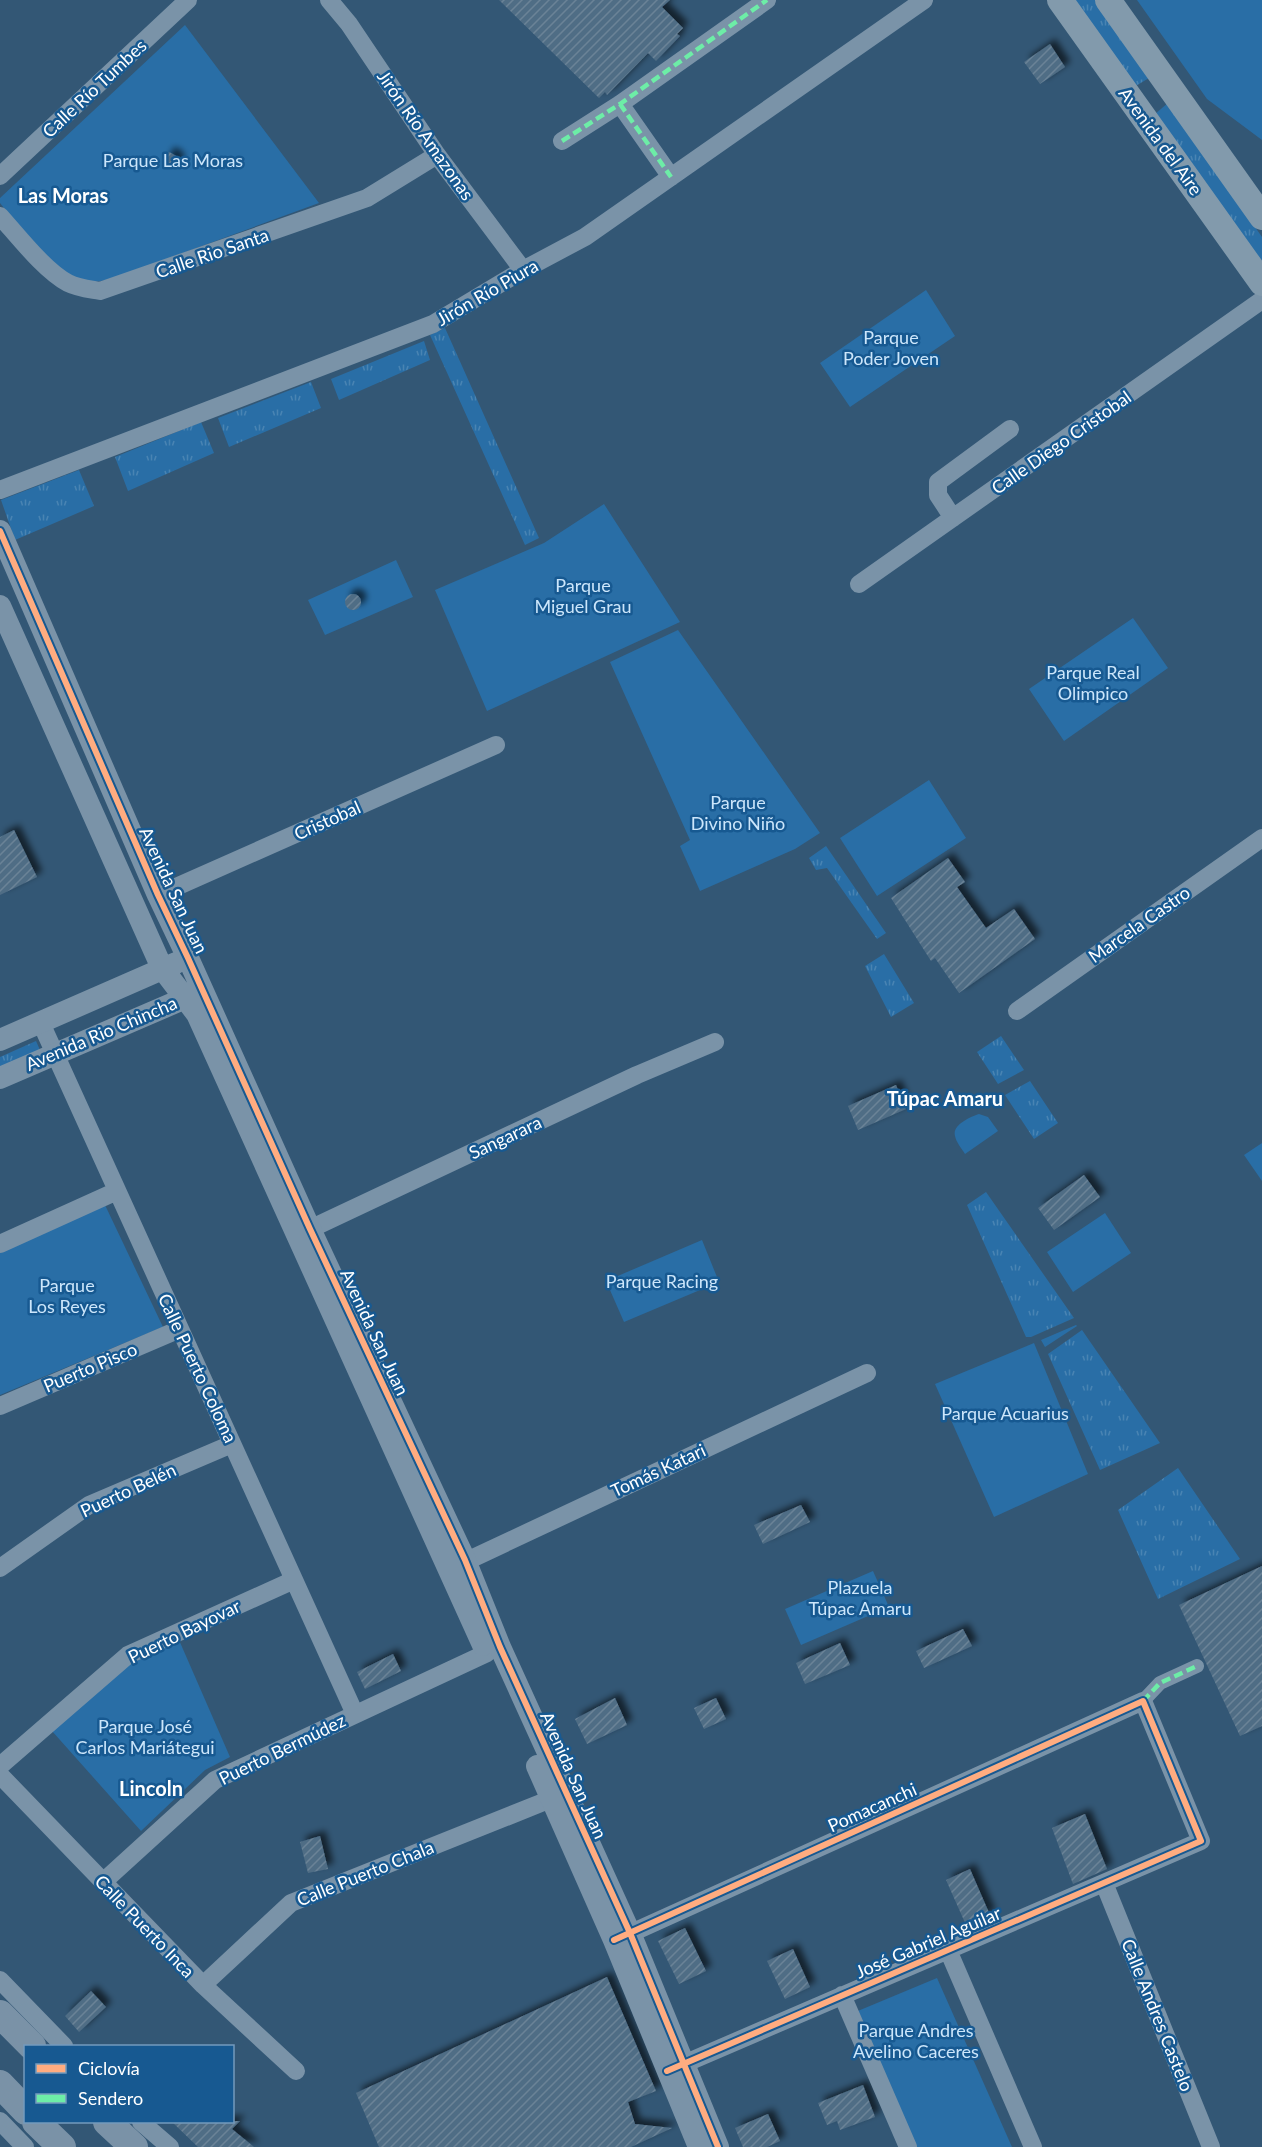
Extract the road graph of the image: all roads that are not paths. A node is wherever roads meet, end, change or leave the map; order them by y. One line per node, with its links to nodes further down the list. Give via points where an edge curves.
1 (188, 0): 12 (street, Calle Río Tumbes)
2 (329, 0): 11 (street, Jirón Río Amazonas)
3 (767, 0): 8 (street)
4 (924, 0): 13 (street, Jirón Río Piura)
5 (1060, 0): 9 (main road, Avenida del Aire)
6 (1108, 0): 7 (main road)
7 (1170, 87): 9 (main road); 15 (main road)
8 (621, 104): 10 (street); 13 (street)
9 (1138, 109): 17 (main road, Avenida del Aire)
10 (561, 141)
11 (437, 155): 14 (street, Calle Rio Santa, via 367,198 100,291 68,283 54,274); 16 (street, Jirón Río Amazonas)
12 (0, 176)
13 (671, 177): 16 (street, Jirón Río Piura, via 585,237)
14 (0, 216)
15 (1262, 217)
16 (523, 270): 20 (street, Jirón Río Piura, via 433,324)
17 (1262, 282)
18 (1262, 300): 21 (street, Calle Diego Cristobal)
19 (1010, 429): 21 (street, via 938,482 938,495)
20 (0, 490)
21 (953, 518): 23 (street, Calle Diego Cristobal)
22 (0, 531): 27 (street, Avenida San Juan)
23 (859, 584)
24 (0, 606): 29 (street, Avenida San Juan)
25 (496, 745): 27 (street, Cristobal)
26 (1262, 838): 31 (street, Marcela Castro)
27 (158, 895): 28 (street, Avenida San Juan)
28 (188, 958): 29 (street, Avenida Rio Chincha); 30 (street, Avenida San Juan)
29 (162, 968): 30 (street, Avenida San Juan); 32 (street, Avenida Rio Chincha)
30 (194, 994): 35 (street, Avenida Rio Chincha); 38 (street, Avenida San Juan, via 197,1014)
31 (1017, 1011)
32 (41, 1023): 33 (street, Avenida Rio Chincha); 35 (street, Calle Puerto Coloma)
33 (0, 1040)
34 (715, 1042): 38 (street, Sangarara)
35 (54, 1054): 36 (street, Avenida Rio Chincha); 37 (street, Calle Puerto Coloma)
36 (0, 1078)
37 (117, 1191): 39 (street); 40 (street, Calle Puerto Coloma)
38 (304, 1233): 45 (street, Avenida San Juan)
39 (0, 1244)
40 (180, 1329): 42 (street, Puerto Pisco); 43 (street, Calle Puerto Coloma)
41 (867, 1374): 45 (street, Tomás Katari)
42 (0, 1406)
43 (232, 1444): 44 (street, Puerto Belén, via 89,1505); 46 (street, Calle Puerto Coloma)
44 (2, 1563)
45 (457, 1564): 47 (street, Avenida San Juan); 56 (street, Avenida San Juan, via 500,1647)
46 (294, 1580): 50 (street, Calle Puerto Coloma); 51 (street, Puerto Bayovar, via 129,1655)
47 (487, 1653): 50 (street, Puerto Bermúdez); 53 (street, Avenida San Juan)
48 (1197, 1666): 49 (street, via 1160,1683)
49 (1143, 1701): 55 (street, José Gabriel Aguilar, via 1202,1841); 56 (street, Pomacanchi)
50 (355, 1714): 54 (street, Puerto Bermúdez, via 215,1780)
51 (0, 1766)
52 (0, 1775): 54 (street, Calle Puerto Inca)
53 (551, 1798): 56 (street, Avenida San Juan); 59 (street, Calle Puerto Chala, via 291,1903)
54 (103, 1882): 59 (street, Calle Puerto Inca)
55 (1104, 1883): 57 (street, José Gabriel Aguilar); 80 (street, Calle Andres Castelo)
56 (622, 1937): 64 (street, Avenida San Juan)
57 (948, 1950): 60 (street, José Gabriel Aguilar); 79 (street)
58 (0, 1980): 63 (street)
59 (203, 1985): 65 (street, Calle Puerto Inca)
60 (842, 1995): 64 (street, José Gabriel Aguilar); 78 (street)
61 (0, 2014): 62 (main road)
62 (31, 2045)
63 (63, 2045)
64 (676, 2067): 76 (street, Avenida San Juan); 77 (street, Avenida San Juan)
65 (296, 2071)
66 (0, 2084): 67 (main road)
67 (24, 2109)
68 (0, 2121): 72 (street)
69 (38, 2123): 73 (main road)
70 (109, 2123): 74 (main road)
71 (143, 2123): 75 (street)
72 (25, 2147)
73 (62, 2147)
74 (134, 2147)
75 (170, 2147)
76 (699, 2147)
77 (718, 2147)
78 (908, 2147)
79 (1033, 2147)
80 (1211, 2147)

